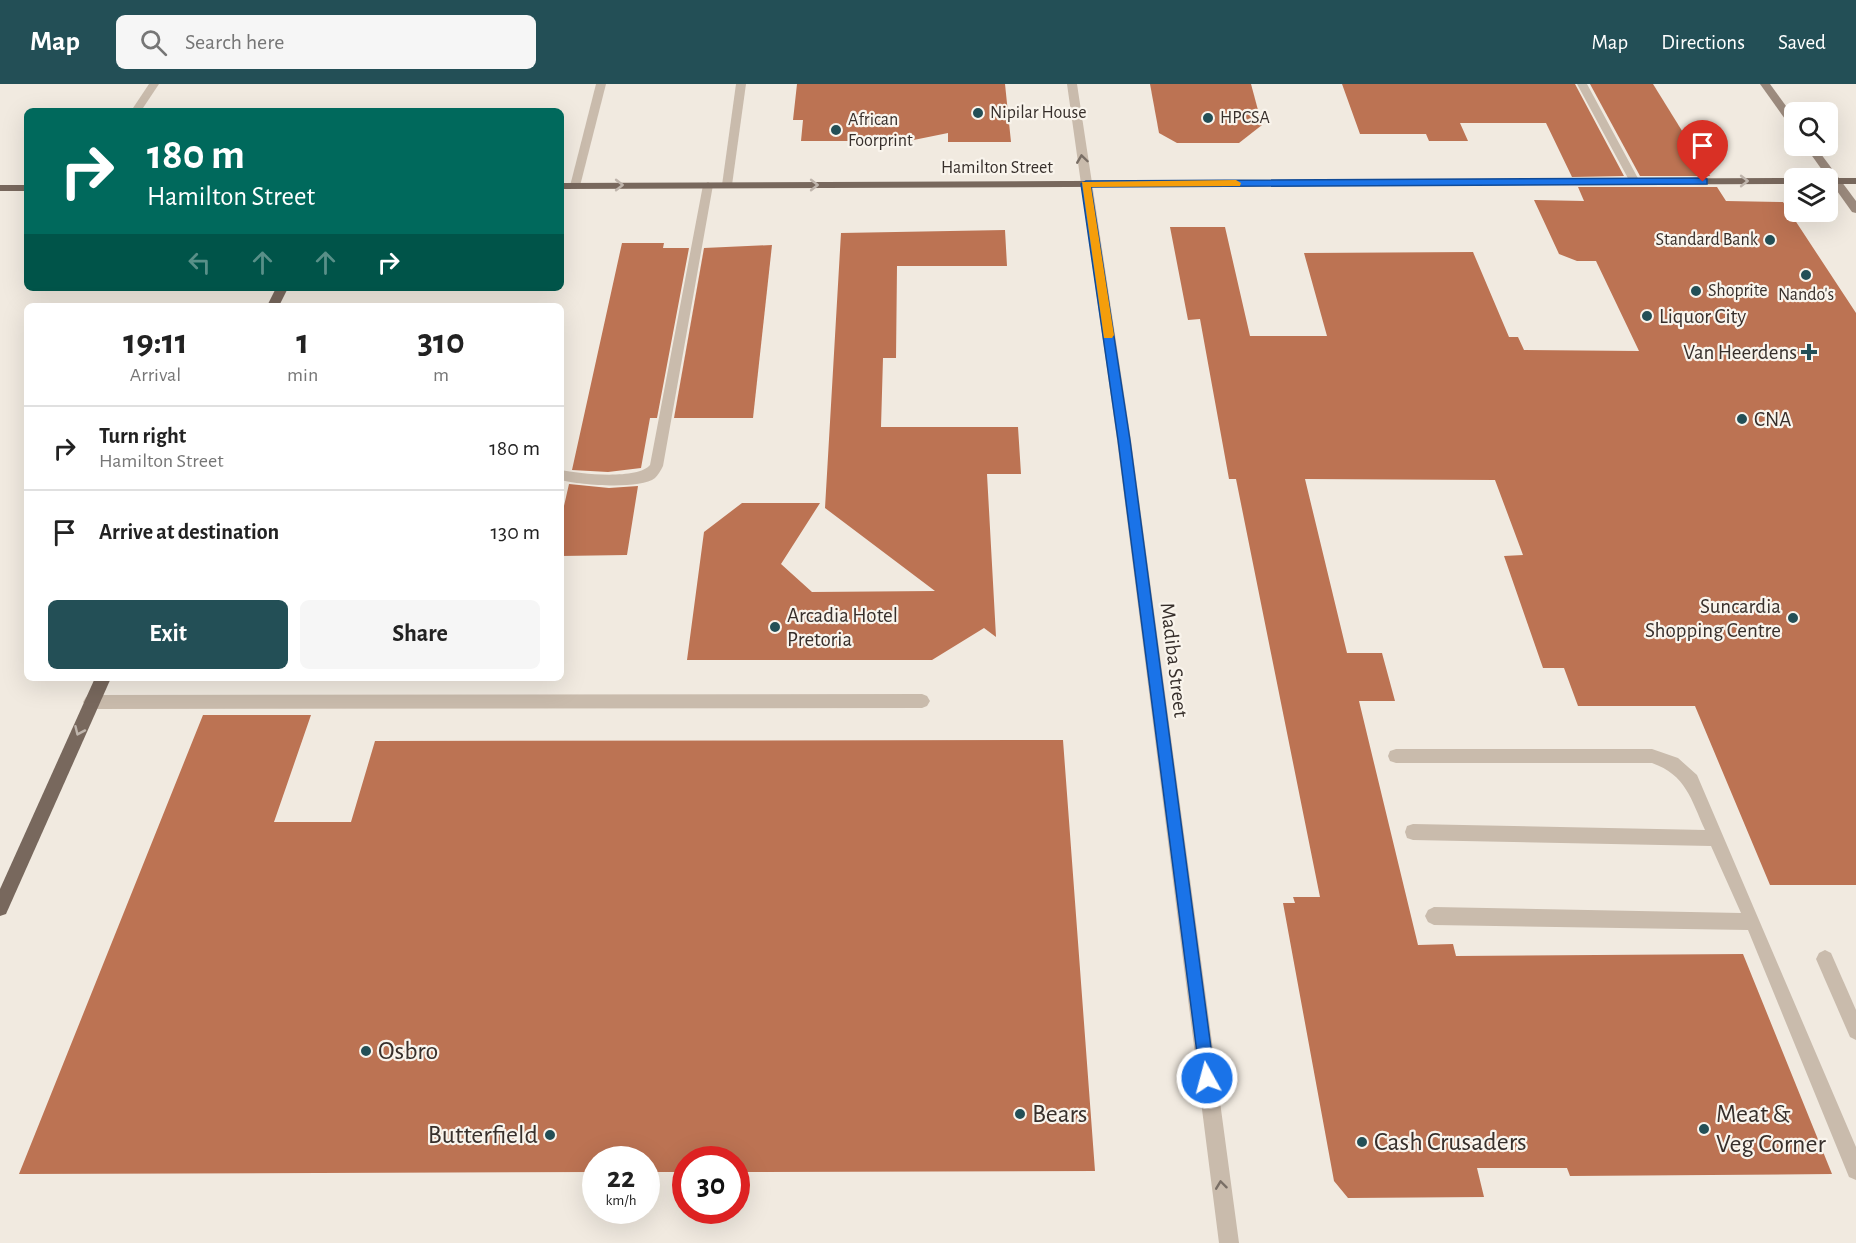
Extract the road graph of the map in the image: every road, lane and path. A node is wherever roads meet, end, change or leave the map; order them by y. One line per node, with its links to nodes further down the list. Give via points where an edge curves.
1 (154, 84): 7 (street)
2 (601, 84): 17 (street)
3 (741, 84): 15 (street)
4 (1072, 84): 13 (street, Madiba Street, one-way to 4)
5 (1582, 84): 12 (street)
6 (1765, 84): 8 (main road)
7 (138, 108)
8 (1784, 110)
9 (1784, 181): 12 (main road, Hamilton Street, one-way to 9)
10 (1838, 181): 11 (main road)
11 (1856, 181)
12 (1635, 182): 13 (main road, Hamilton Street)
13 (1086, 184): 15 (main road, Hamilton Street, one-way to 13); 35 (street, Madiba Street, one-way to 13, via 1124,440)
14 (708, 185): 15 (main road, Hamilton Street); 17 (main road, Hamilton Street, one-way to 14); 22 (street, via 656,466 641,478)
15 (727, 185)
16 (564, 186): 17 (main road, Hamilton Street)
17 (575, 186)
18 (0, 188): 19 (main road)
19 (24, 188)
20 (1838, 188): 21 (main road)
21 (1856, 209)
22 (564, 476)
23 (102, 681): 25 (main road)
24 (922, 701): 25 (street)
25 (92, 702): 29 (main road, one-way to 29)
26 (1396, 756): 28 (street, via 1652,756 1672,763 1691,780)
27 (1413, 832): 28 (street)
28 (1716, 838): 31 (street)
29 (0, 908)
30 (1434, 916): 31 (street)
31 (1753, 922): 34 (street)
32 (1825, 959): 33 (street)
33 (1856, 1031)
34 (1856, 1170)
35 (1229, 1243)

